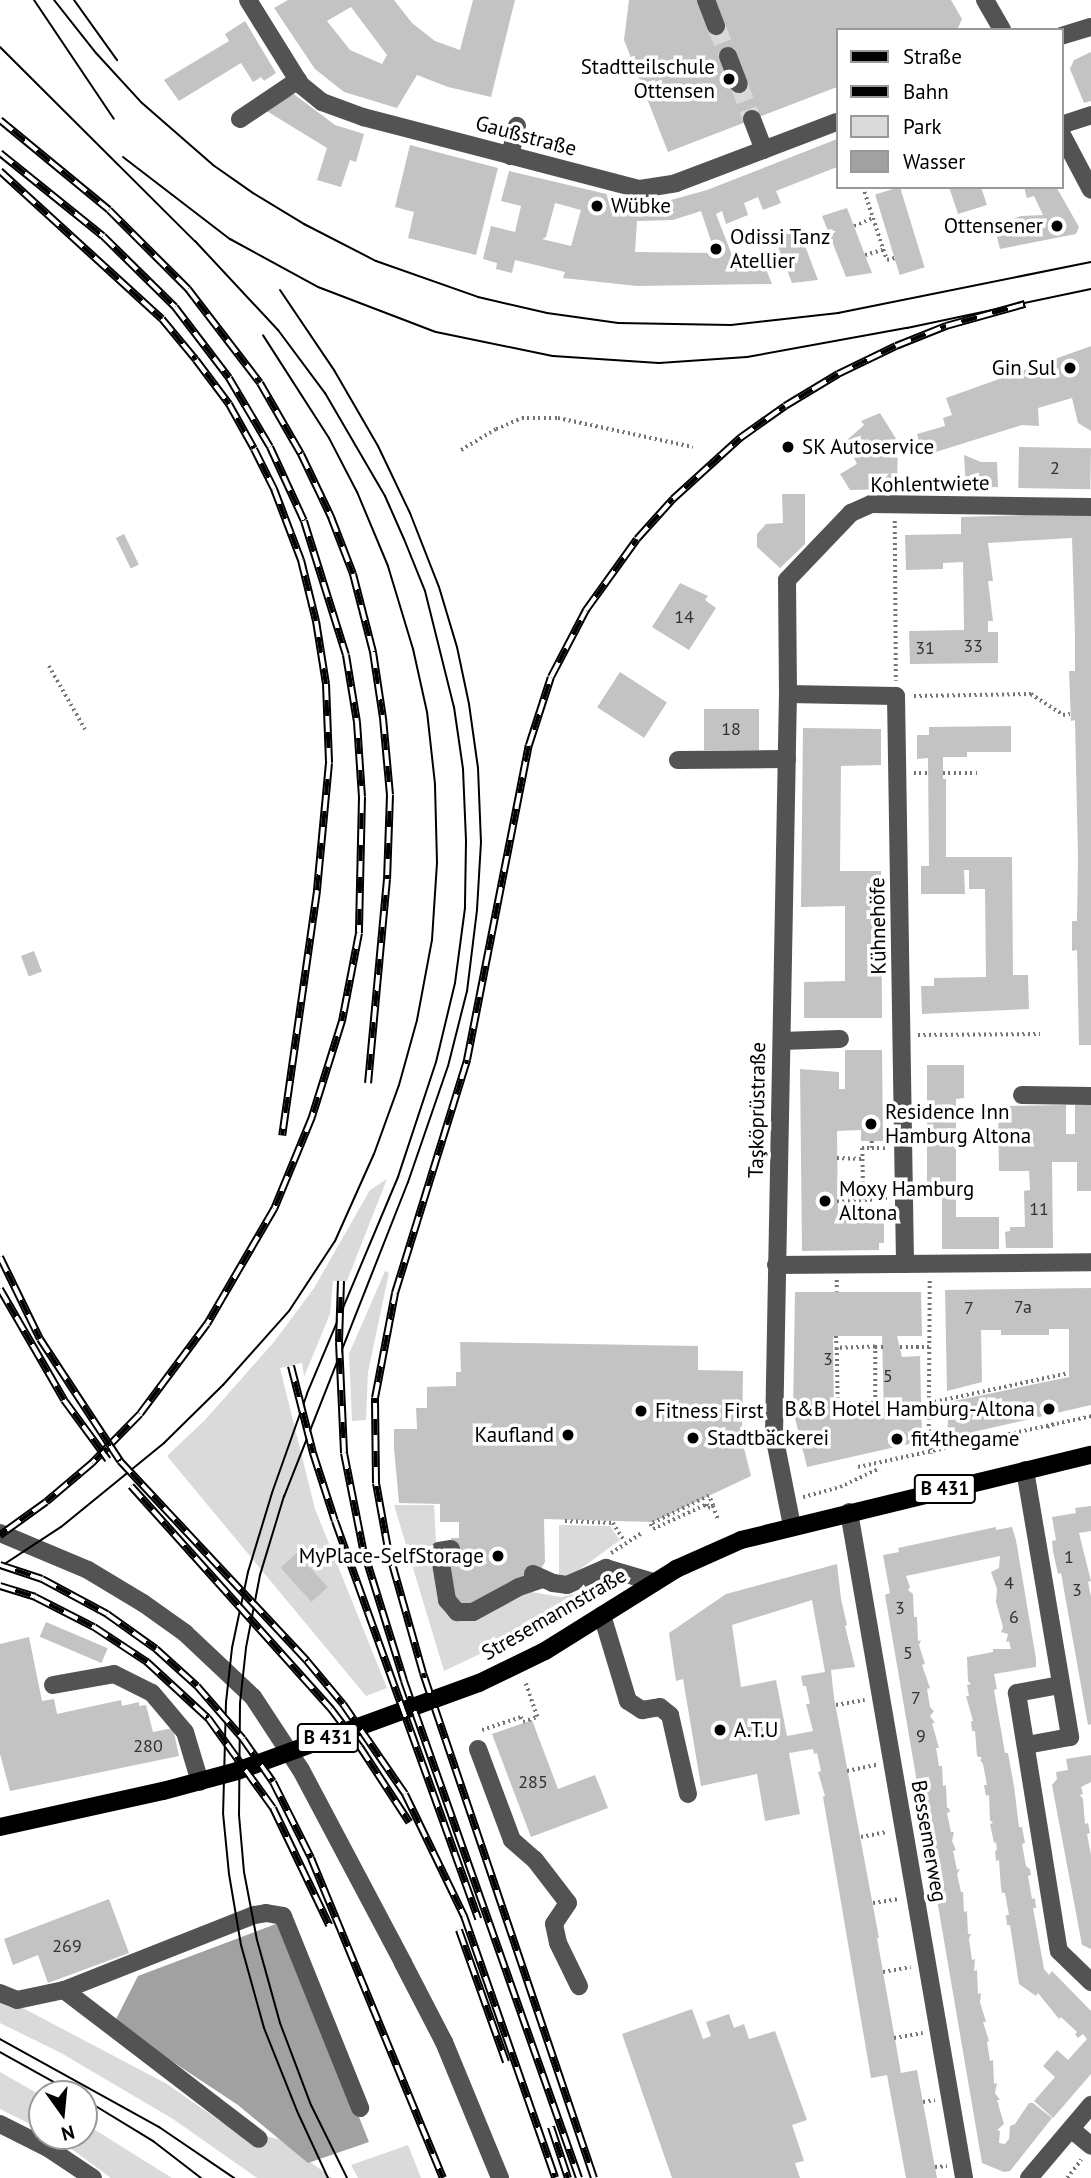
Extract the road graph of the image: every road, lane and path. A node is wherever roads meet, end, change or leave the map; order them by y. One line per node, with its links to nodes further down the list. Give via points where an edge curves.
1 (248, 0): 9 (street, Gaußstraße)
2 (706, 0): 4 (street)
3 (985, 0): 6 (street)
4 (716, 26)
5 (1091, 27): 7 (street)
6 (1001, 28)
7 (1063, 35)
8 (728, 56): 10 (street)
9 (298, 80): 12 (street); 19 (street, Gaußstraße, via 322,102 363,117)
10 (739, 84)
11 (1091, 115): 15 (street)
12 (240, 119)
13 (752, 119): 18 (street)
14 (836, 122): 18 (street, Gaußstraße)
15 (1063, 124)
16 (517, 126): 19 (street)
17 (1063, 137): 21 (street)
18 (764, 150): 19 (street, Gaußstraße, via 676,183 640,189)
19 (510, 156)
20 (864, 189): 23 (path)
21 (1091, 190)
22 (881, 213): 23 (path)
23 (873, 217): 24 (path); 26 (path)
24 (853, 226)
25 (887, 234): 26 (path)
26 (879, 237): 27 (path)
27 (884, 250): 28 (path); 29 (path, via 887,260)
28 (865, 255)
29 (895, 258)
30 (694, 447): 31 (path, via 558,418 522,418)
31 (461, 450)
32 (895, 504): 33 (street, Kohlentwiete); 35 (street, Kohlentwiete, via 871,504 850,513 787,580); 36 (path)
33 (1091, 507)
34 (48, 666): 38 (path)
35 (788, 694): 36 (street); 39 (street, Taşköprüstraße)
36 (897, 696): 37 (path, via 1031,694 1063,715); 44 (street, Kühnehöfe)
37 (1070, 714)
38 (85, 729)
39 (787, 759): 40 (street); 46 (street, Taşköprüstraße)
40 (678, 760)
41 (943, 773): 42 (path)
42 (977, 773)
43 (1040, 1034): 44 (path)
44 (902, 1035): 58 (street, Kühnehöfe)
45 (840, 1039): 46 (street)
46 (782, 1041): 59 (street, Taşköprüstraße)
47 (1022, 1095): 48 (street)
48 (1091, 1096)
49 (872, 1141): 50 (path)
50 (872, 1148): 51 (path); 53 (path, via 862,1147)
51 (890, 1148)
52 (837, 1158): 53 (path)
53 (863, 1159): 55 (path)
54 (889, 1199): 55 (path)
55 (863, 1200): 56 (path)
56 (837, 1201)
57 (1091, 1262): 60 (street)
58 (905, 1264): 59 (street); 60 (street)
59 (776, 1265): 84 (street, Taşköprüstraße, via 774,1435)
60 (929, 1265): 65 (path)
61 (836, 1336): 66 (path)
62 (875, 1347): 63 (path); 66 (path); 68 (path, via 875,1402)
63 (883, 1347)
64 (900, 1347): 65 (path)
65 (929, 1347): 69 (path)
66 (837, 1348): 68 (path, via 838,1404)
67 (1069, 1373): 69 (path)
68 (857, 1403): 70 (path)
69 (929, 1404): 74 (path)
70 (858, 1414)
71 (1091, 1416): 72 (path)
72 (1061, 1421): 73 (path); 74 (path)
73 (1047, 1427)
74 (932, 1452): 76 (path)
75 (1091, 1455): 78 (main road, Stresemannstraße / B 431)
76 (858, 1467)
77 (878, 1469): 79 (path)
78 (1025, 1470): 81 (main road, Stresemannstraße / B 431); 94 (street)
79 (834, 1489)
80 (713, 1506): 80 (path, via 709,1496 651,1524 653,1529 707,1504); 82 (path)
81 (849, 1512): 84 (main road, Stresemannstraße / B 431); 130 (street, Bessemerweg)
82 (718, 1519)
83 (565, 1521): 87 (path, via 613,1523)
84 (792, 1526): 90 (main road, Stresemannstraße / B 431, via 720,1548)
85 (643, 1532): 87 (path)
86 (0, 1533): 129 (street, via 88,1570 143,1603 185,1633 253,1697 301,1770 444,2042)
87 (625, 1542): 89 (path)
88 (451, 1549): 89 (street, via 439,1551 447,1600 457,1612 473,1612 538,1576 567,1585)
89 (596, 1571): 90 (street, via 612,1569)
90 (653, 1582): 91 (main road, Stresemannstraße / B 431)
91 (603, 1615): 102 (main road, Stresemannstraße / B 431, via 500,1675); 103 (street, via 628,1701 642,1710 660,1707 670,1715)
92 (525, 1683): 97 (path, via 537,1717 523,1722 521,1717)
93 (53, 1685): 102 (street, via 114,1674 152,1693 185,1732)
94 (1060, 1685): 98 (street, via 1070,1737); 98 (street, via 1017,1693)
95 (867, 1700): 96 (path)
96 (835, 1705)
97 (482, 1730)
98 (1027, 1745): 111 (street, via 1059,1951)
99 (478, 1749): 112 (street, via 512,1840 535,1860 568,1903 554,1924)
100 (878, 1765): 101 (path)
101 (847, 1771)
102 (200, 1782): 104 (main road, Stresemannstraße / B 431)
103 (688, 1794)
104 (0, 1827)
105 (889, 1832): 106 (path)
106 (861, 1837)
107 (901, 1899): 108 (path)
108 (873, 1903)
109 (913, 1966): 110 (path)
110 (883, 1972)
111 (1091, 1982)
112 (579, 1986)
113 (64, 1990): 114 (street, via 17,2000); 120 (street, via 254,1915 283,1916); 123 (street)
114 (0, 1993)
115 (924, 2033): 116 (path)
116 (894, 2038)
117 (936, 2100): 118 (path)
118 (923, 2102)
119 (1091, 2105): 122 (street)
120 (360, 2108)
121 (0, 2124): 127 (street)
122 (1071, 2129): 124 (street); 131 (street)
123 (259, 2139)
124 (1087, 2152): 132 (path)
125 (948, 2165): 126 (path)
126 (935, 2167)
127 (71, 2172): 128 (street)
128 (92, 2178)
129 (500, 2178)
130 (964, 2178)
131 (1029, 2178)
132 (1067, 2178)

